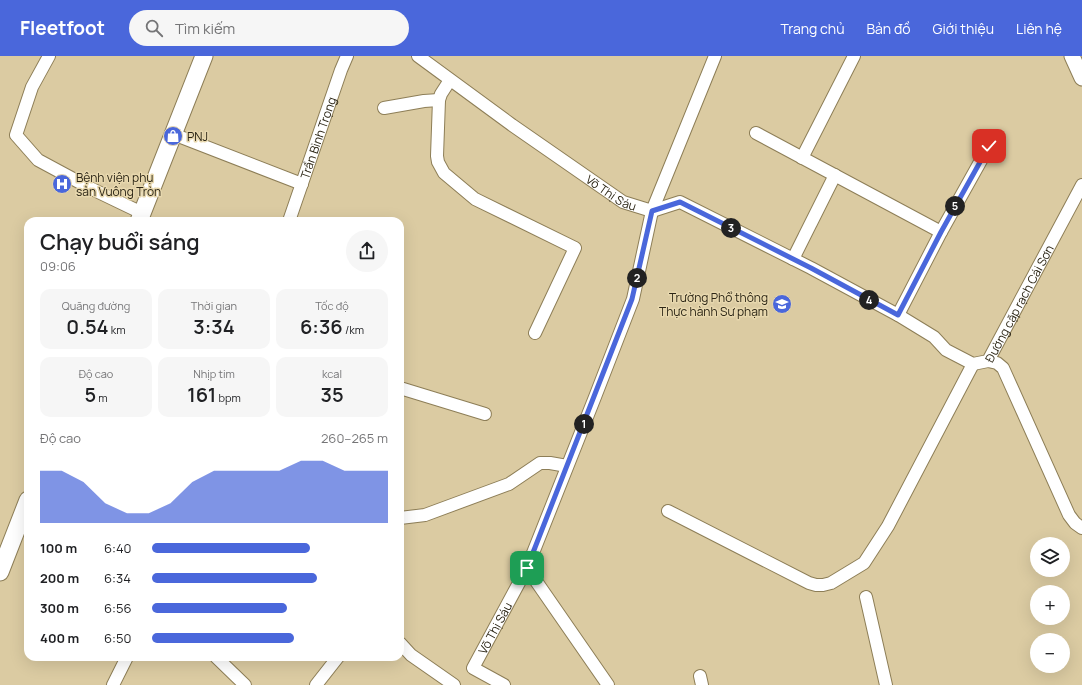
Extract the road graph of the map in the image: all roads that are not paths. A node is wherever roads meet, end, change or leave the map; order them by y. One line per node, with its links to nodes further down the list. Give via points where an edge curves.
1 (49, 56): 20 (street, via 32,87 16,135 38,160)
2 (204, 56): 13 (main road)
3 (347, 56): 17 (street, Trần Bình Trọng)
4 (418, 56): 9 (street, Võ Thị Sáu)
5 (715, 56): 19 (street)
6 (854, 56): 15 (street)
7 (1072, 56): 8 (street)
8 (1082, 78)
9 (450, 80): 10 (street); 19 (street, Võ Thị Sáu, via 623,202)
10 (439, 100): 11 (street, via 424,100); 25 (street, via 437,156 444,174 475,199 575,248)
11 (384, 108)
12 (756, 133): 15 (street)
13 (173, 134): 17 (street); 20 (main road)
14 (989, 146): 22 (street)
15 (802, 158): 16 (street)
16 (835, 175): 22 (street); 23 (street)
17 (302, 184): 21 (street, Trần Bình Trọng)
18 (1082, 185): 26 (street, Đường cặp rạch Cái Sơn)
19 (652, 211): 23 (street, Đường cặp rạch Cái Sơn, via 680,202); 30 (street, Võ Thị Sáu, via 632,299)
20 (140, 217)
21 (291, 217)
22 (941, 232): 24 (street)
23 (793, 259): 24 (street, Đường cặp rạch Cái Sơn)
24 (898, 315): 27 (street, Đường cặp rạch Cái Sơn, via 934,337 946,350)
25 (535, 333)
26 (988, 361): 27 (street, Đường cặp rạch Cái Sơn); 34 (street, via 1003,368 1070,515)
27 (973, 364): 32 (street, via 888,526 869,556 858,567 831,582 816,586 809,583)
28 (404, 389): 29 (street)
29 (485, 414)
30 (566, 466): 33 (street, via 550,462 540,463 509,484 425,515); 35 (street, Võ Thị Sáu)
31 (24, 510): 36 (main road)
32 (668, 511)
33 (404, 518)
34 (1082, 528)
35 (527, 568): 46 (street, Võ Thị Sáu, via 473,668); 47 (street)
36 (0, 572)
37 (866, 596): 48 (street)
38 (404, 647): 45 (street)
39 (125, 661): 42 (street)
40 (220, 661): 43 (street)
41 (335, 661): 44 (street)
42 (113, 685)
43 (244, 685)
44 (316, 685)
45 (454, 685)
46 (504, 685)
47 (608, 685)
48 (886, 685)

